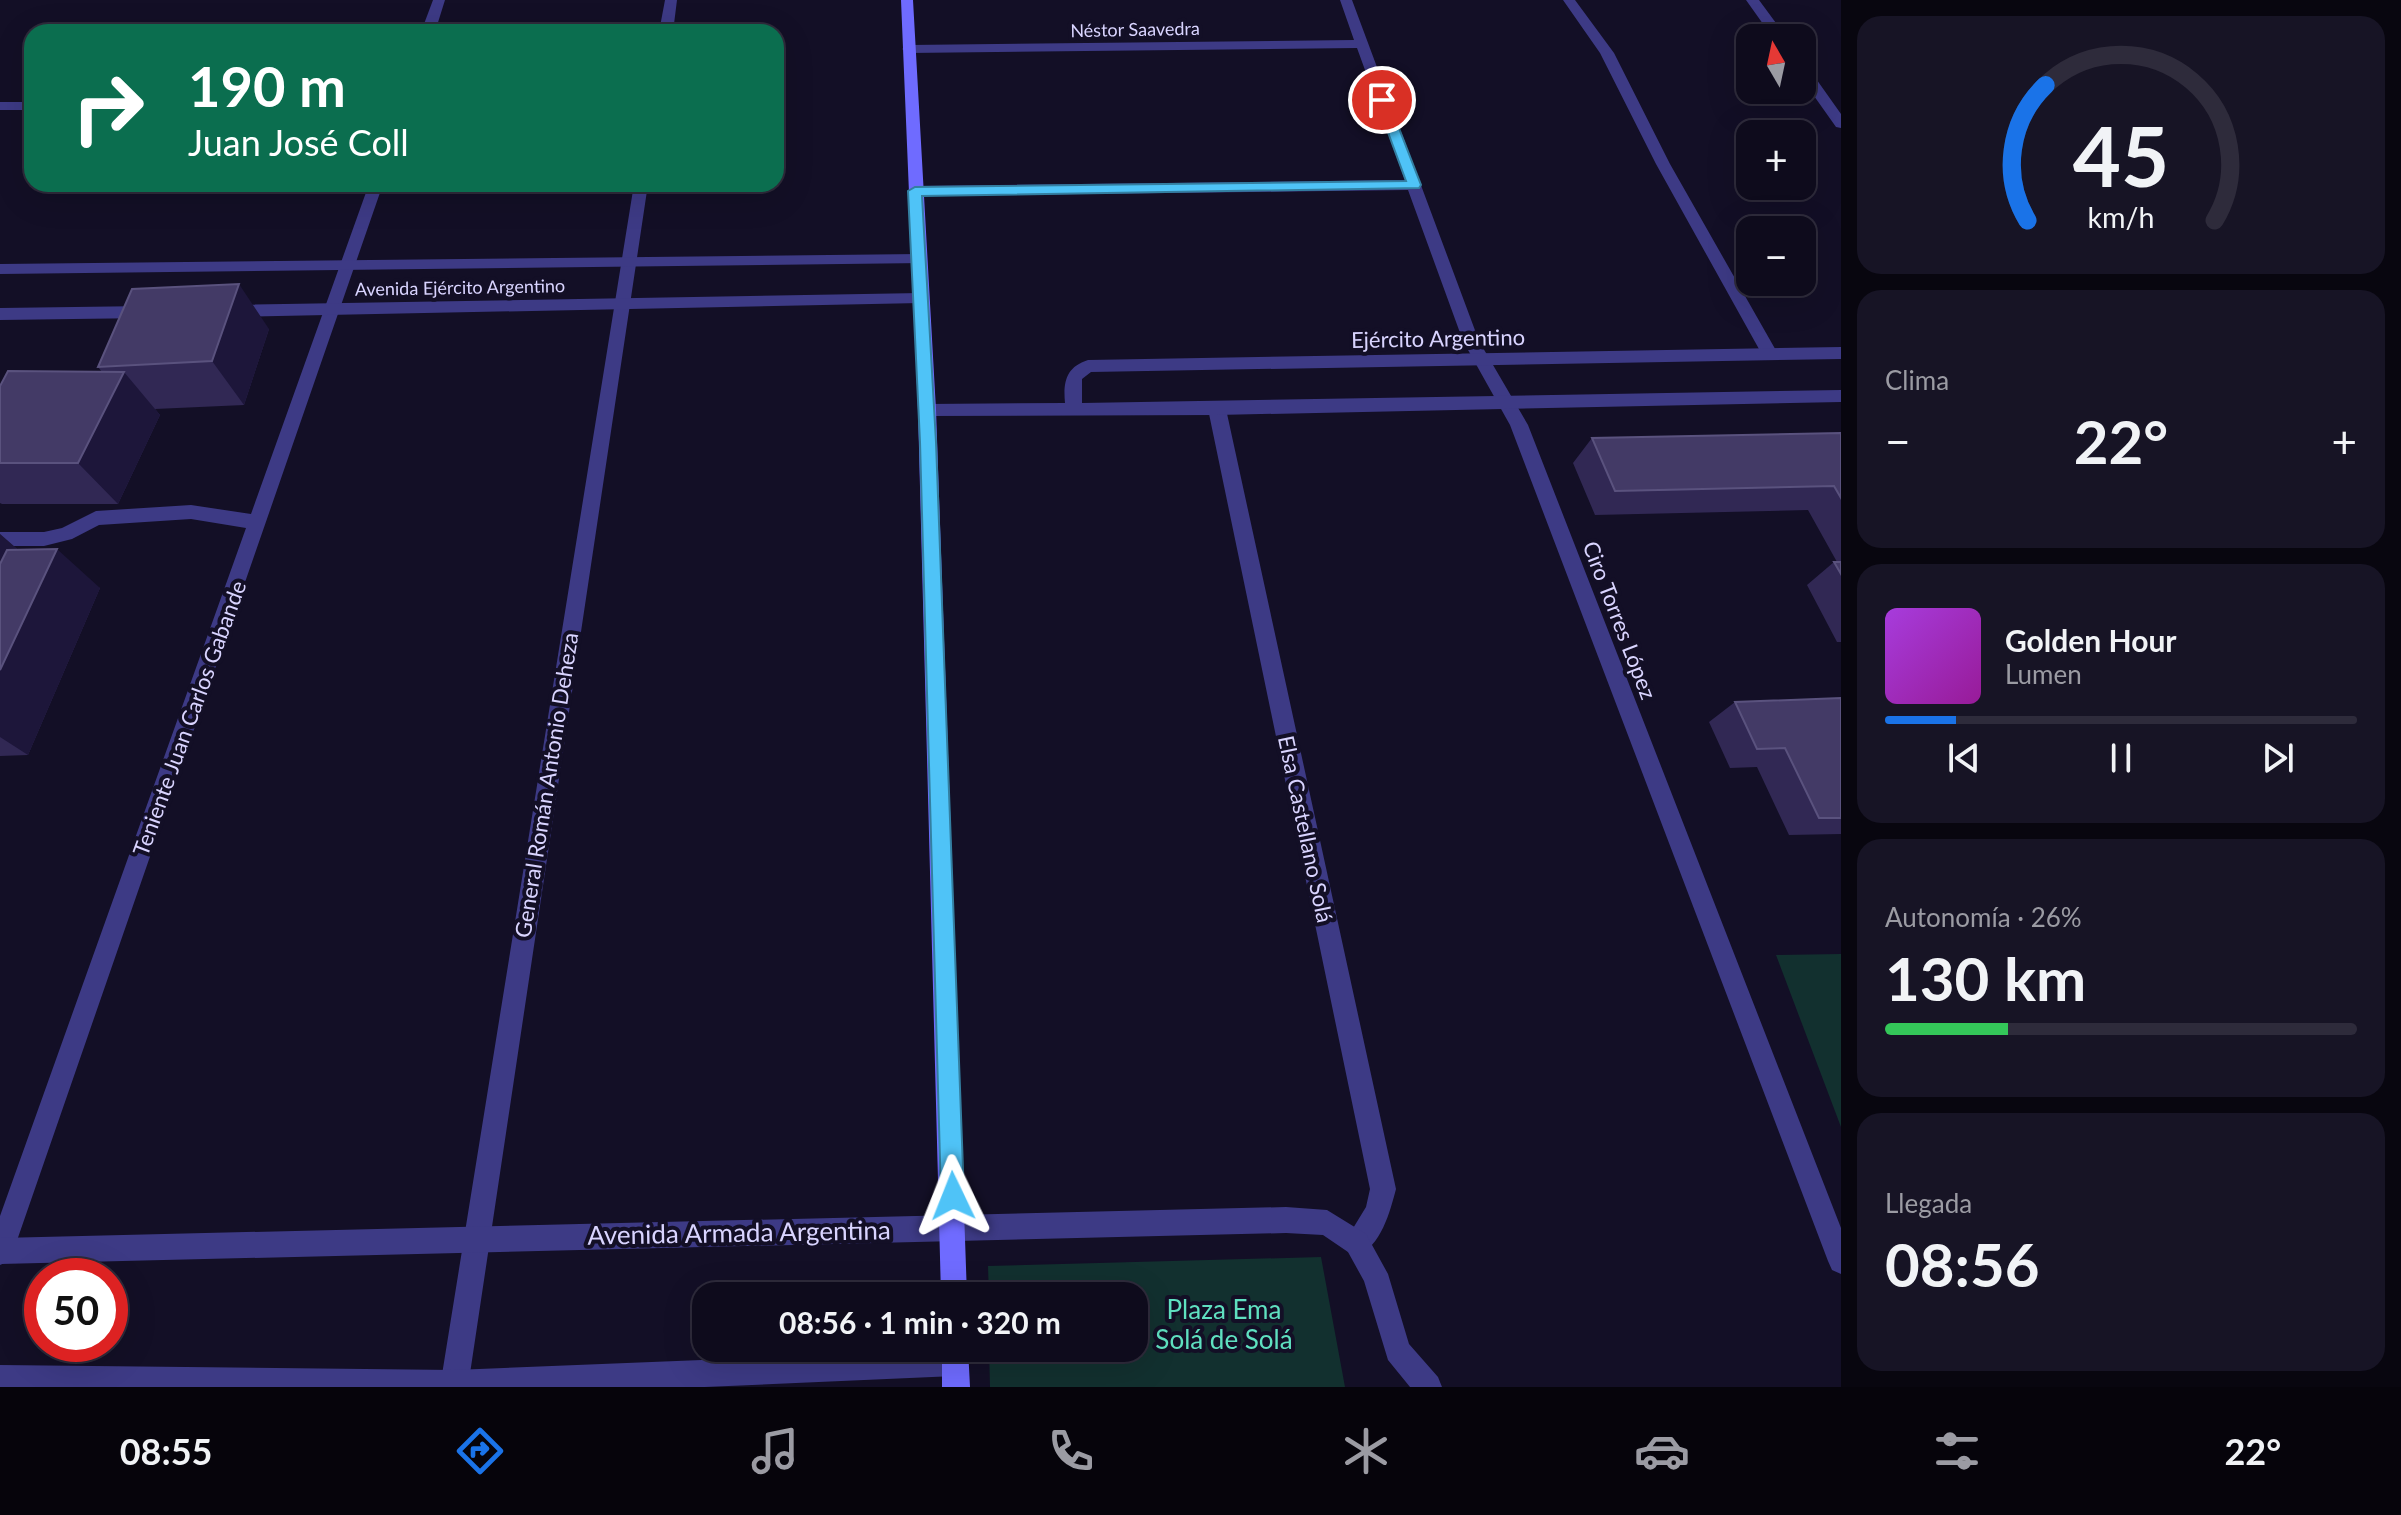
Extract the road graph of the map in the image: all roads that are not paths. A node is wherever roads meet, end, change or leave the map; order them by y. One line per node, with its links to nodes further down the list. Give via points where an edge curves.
1 (439, 0): 7 (street)
2 (671, 0): 8 (street)
3 (907, 0): 11 (main road)
4 (1346, 0): 10 (street, Ciro Torres López)
5 (1569, 0): 31 (street, via 1607,53)
6 (1752, 0): 9 (street)
7 (431, 24)
8 (667, 24)
9 (1770, 24)
10 (1361, 44): 11 (street, Néstor Saavedra); 16 (street, Ciro Torres López)
11 (909, 49): 17 (main road)
12 (1816, 89): 15 (street)
13 (0, 106): 14 (street)
14 (24, 106)
15 (1841, 124)
16 (1414, 185): 17 (street); 32 (street, Ciro Torres López)
17 (915, 191): 20 (main road)
18 (373, 192): 22 (street, Teniente Juan Carlos Gabande)
19 (640, 192): 21 (street, General Román Antonio Deheza)
20 (919, 259): 21 (street, Avenida Ejército Argentino); 24 (main road)
21 (628, 263): 22 (street, Avenida Ejército Argentino); 25 (street, General Román Antonio Deheza)
22 (349, 265): 23 (street, Avenida Ejército Argentino); 26 (street, Teniente Juan Carlos Gabande)
23 (0, 269)
24 (921, 298): 25 (street, Avenida Ejército Argentino); 37 (main road)
25 (621, 303): 26 (street, Avenida Ejército Argentino); 41 (street, General Román Antonio Deheza)
26 (334, 310): 27 (street, Avenida Ejército Argentino); 38 (street, Teniente Juan Carlos Gabande)
27 (223, 311)
28 (159, 312): 29 (street)
29 (0, 314)
30 (1841, 353): 31 (street, Ejército Argentino)
31 (1770, 354): 32 (street, Ejército Argentino)
32 (1482, 360): 34 (street, Ciro Torres López); 35 (street, Ejército Argentino, via 1088,366 1071,379)
33 (1841, 396): 34 (street)
34 (1508, 404): 36 (street); 44 (street, Ciro Torres López)
35 (1074, 408): 36 (street); 37 (street)
36 (1217, 409): 42 (street, Elsa Castellano Solá, via 1383,1189 1377,1213)
37 (927, 410): 40 (main road)
38 (259, 523): 39 (street, via 191,512 96,518 55,536); 43 (street, Teniente Juan Carlos Gabande)
39 (0, 539)
40 (954, 1227): 41 (street, Avenida Armada Argentina); 42 (street, Avenida Armada Argentina, via 1286,1220 1327,1223); 45 (main road)
41 (476, 1237): 43 (street, Avenida Armada Argentina); 49 (street, General Román Antonio Deheza)
42 (1357, 1243): 46 (street, via 1375,1274)
43 (0, 1251)
44 (1841, 1261)
45 (954, 1282)
46 (1397, 1351): 50 (street); 51 (street)
47 (955, 1366): 49 (street)
48 (0, 1379): 49 (street)
49 (454, 1385)
50 (1406, 1387)
51 (1428, 1387)

